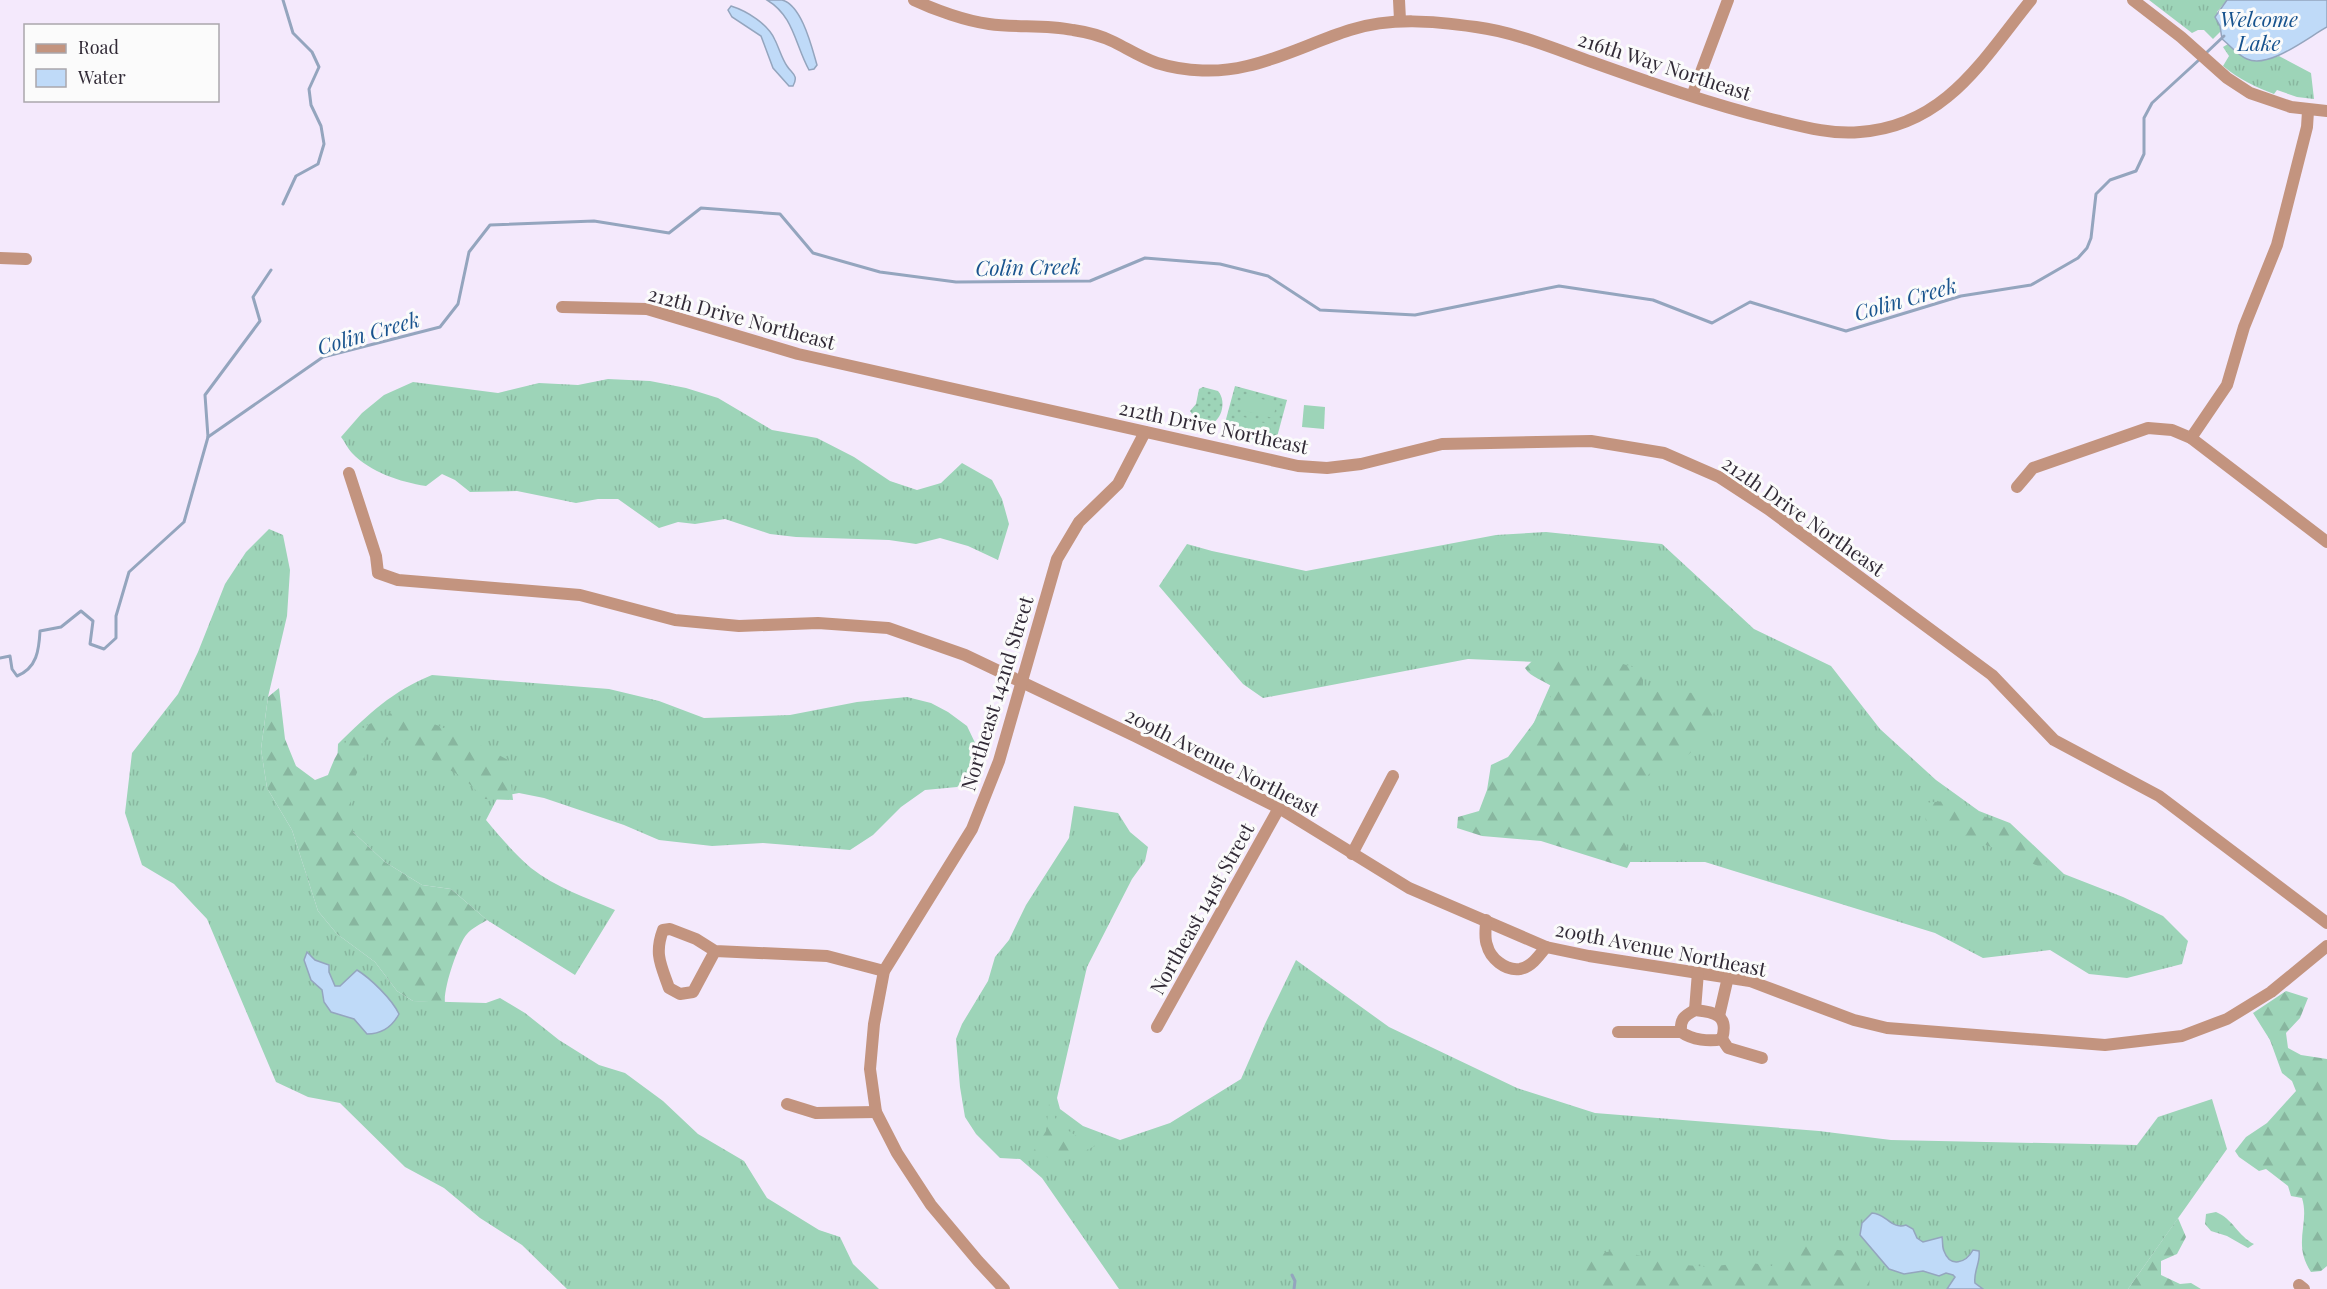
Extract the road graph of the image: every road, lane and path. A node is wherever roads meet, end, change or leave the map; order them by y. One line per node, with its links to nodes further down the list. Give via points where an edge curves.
1 (914, 0): 6 (street, 216th Way Northeast)
2 (1399, 0): 7 (street)
3 (1728, 0): 8 (street)
4 (2031, 0): 8 (street, 216th Way Northeast, via 1959,89 1924,114 1890,127 1860,133 1826,131)
5 (2133, 0): 9 (street, via 2238,86 2261,98)
6 (941, 5): 7 (street, 216th Way Northeast, via 988,24 1073,29 1111,41 1156,63 1210,71 1247,66 1351,29)
7 (1400, 20): 8 (street, 216th Way Northeast, via 1481,28)
8 (1692, 96)
9 (2308, 111): 10 (street); 15 (street, via 2277,245 2244,327 2228,385)
10 (2327, 111)
11 (0, 258): 12 (street)
12 (26, 260)
13 (562, 307): 14 (street, 212th Drive Northeast, via 647,309 798,354)
14 (1145, 432): 19 (street, Northeast 142nd Street, via 1118,484 1079,522 1057,559); 24 (street, 212th Drive Northeast, via 1298,466 1327,468 1361,464 1442,444 1591,441 1664,453 1719,477 1768,509 1992,675 2054,740 2159,796)
15 (2191, 438): 17 (street, via 2172,430 2148,428 2033,468); 18 (street)
16 (349, 473): 19 (street, 209th Avenue Northeast, via 378,573 398,580 580,594 675,620 739,626 818,623 888,628 964,655)
17 (2017, 486)
18 (2327, 542)
19 (1022, 683): 21 (street, 209th Avenue Northeast); 28 (street, Northeast 142nd Street, via 999,761 972,830)
20 (1393, 776): 22 (street)
21 (1279, 808): 22 (street, 209th Avenue Northeast); 33 (street, Northeast 141st Street)
22 (1352, 854): 23 (street, 209th Avenue Northeast, via 1409,888)
23 (1486, 921): 26 (street, 209th Avenue Northeast); 26 (street, via 1486,944 1494,958 1506,967 1520,969 1535,961)
24 (2327, 923)
25 (2327, 946): 30 (street, 209th Avenue Northeast, via 2271,992 2227,1019 2182,1036 2105,1045 1887,1028)
26 (1546, 947): 29 (street, 209th Avenue Northeast)
27 (714, 951): 27 (street, via 696,939 663,930 657,945 669,988 680,994 693,992); 28 (street, via 827,956)
28 (884, 971): 39 (street, Northeast 142nd Street, via 870,1069)
29 (1698, 972): 30 (street, 209th Avenue Northeast); 31 (street)
30 (1728, 977): 32 (street)
31 (1695, 1010): 32 (street); 35 (street, via 1684,1015)
32 (1719, 1016): 36 (street, via 1725,1029)
33 (1157, 1027)
34 (1618, 1032): 35 (street)
35 (1681, 1032): 36 (street, via 1714,1041)
36 (1722, 1039): 37 (street, via 1728,1048)
37 (1762, 1058)
38 (787, 1104): 39 (street, via 816,1113)
39 (876, 1112): 40 (street, Northeast 142nd Street, via 897,1154 931,1204)
40 (1004, 1289)

